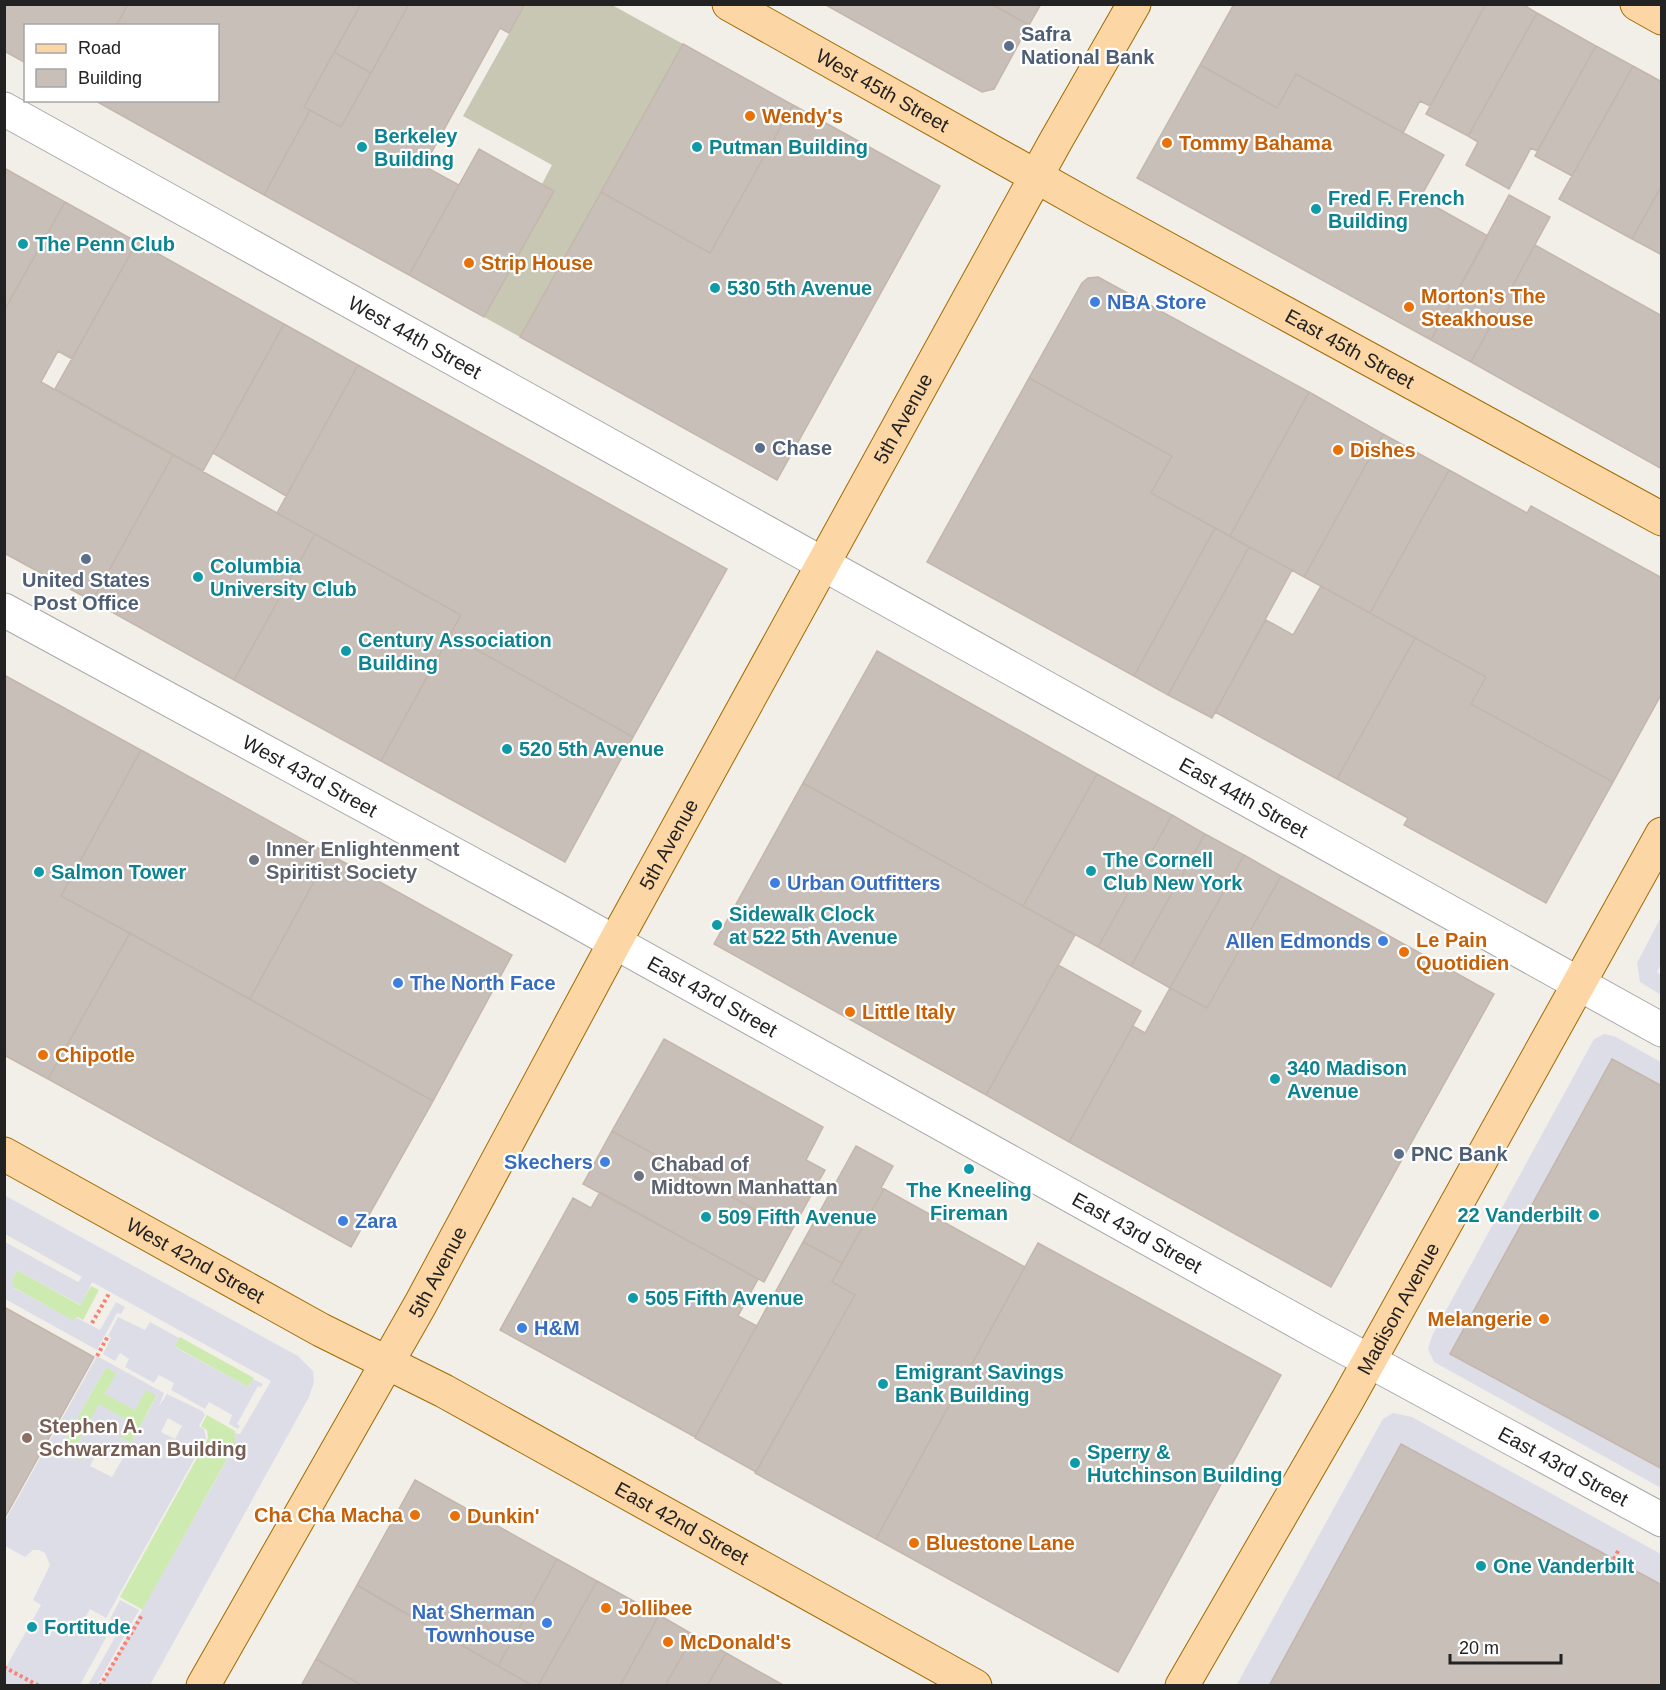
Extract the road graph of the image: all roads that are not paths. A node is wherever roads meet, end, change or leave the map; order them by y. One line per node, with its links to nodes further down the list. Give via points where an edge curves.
1 (729, 4): 6 (main road, West 45th Street)
2 (1134, 4): 6 (main road, 5th Avenue)
3 (1637, 4): 4 (main road)
4 (1662, 18)
5 (4, 109): 8 (street, West 44th Street)
6 (1036, 177): 7 (main road, East 45th Street); 8 (main road, 5th Avenue)
7 (1662, 519)
8 (825, 564): 11 (main road, 5th Avenue); 12 (street, East 44th Street)
9 (4, 610): 11 (street, West 43rd Street)
10 (1662, 834): 12 (main road, Madison Avenue)
11 (615, 942): 15 (street, East 43rd Street); 16 (main road, 5th Avenue)
12 (1578, 984): 13 (street, East 44th Street); 15 (main road, Madison Avenue)
13 (1662, 1030)
14 (4, 1154): 16 (main road, West 42nd Street)
15 (1370, 1360): 17 (street, East 43rd Street); 20 (main road, Madison Avenue)
16 (388, 1364): 18 (main road, 5th Avenue); 19 (main road, East 42nd Street, via 444,1391)
17 (1662, 1520)
18 (203, 1686)
19 (975, 1686)
20 (1182, 1686)

